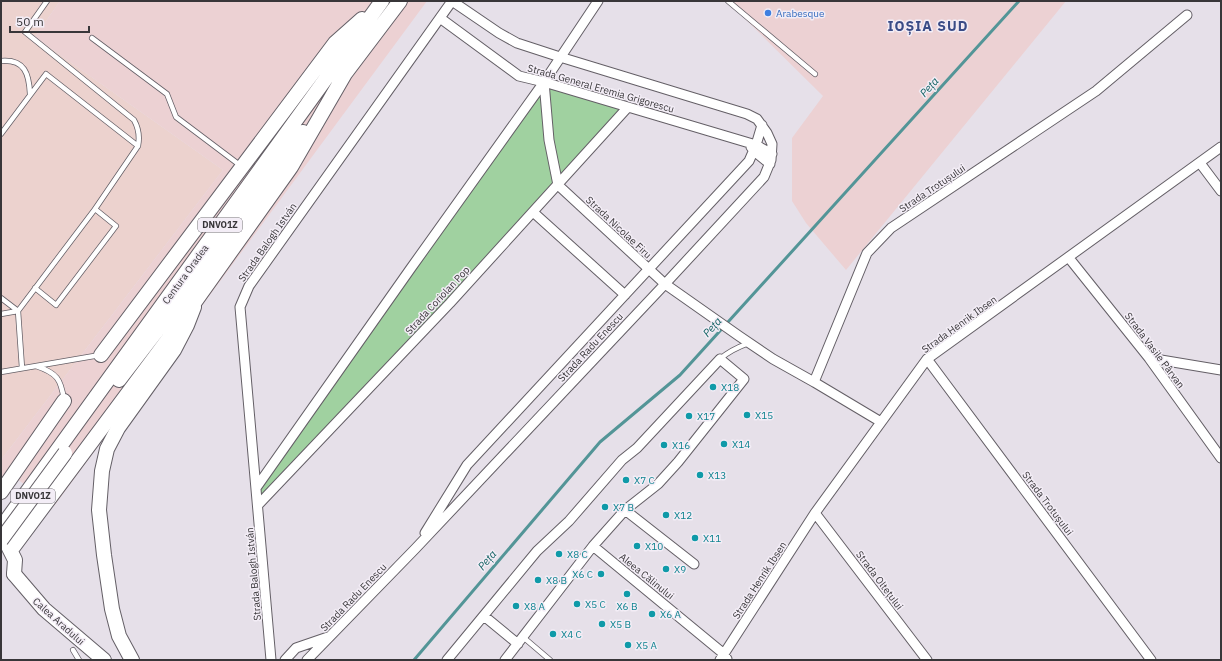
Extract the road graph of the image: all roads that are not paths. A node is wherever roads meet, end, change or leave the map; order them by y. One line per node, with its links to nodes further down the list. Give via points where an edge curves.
1 (47, 1): 19 (lane, via 24,32 134,120 139,128)
2 (382, 1): 25 (main road, via 335,43); 51 (main road, Centura Oradea / DNVO1Z)
3 (400, 1): 12 (main road, DNVO1Z)
4 (452, 1): 8 (street, Strada Balogh István); 10 (street, via 505,37)
5 (598, 1): 10 (street)
6 (728, 1): 13 (lane)
7 (1187, 15): 48 (street, Strada Trotușului, via 1096,91 891,228 866,253)
8 (440, 18): 14 (street, Strada General Eremia Grigorescu, via 519,76); 53 (street, Strada Balogh István, via 243,296 240,320)
9 (92, 38): 25 (lane, via 167,94 176,117)
10 (560, 57): 14 (street); 17 (street, via 747,114 757,119)
11 (1, 61): 15 (lane, via 15,62 24,68 29,79)
12 (346, 72): 36 (main road, via 291,167); 51 (main road, Centura Oradea / DNVO1Z, via 179,302)
13 (815, 74)
14 (544, 82): 16 (street, Strada General Eremia Grigorescu); 26 (street, via 549,140); 53 (street)
15 (30, 95): 18 (lane); 19 (lane, via 46,74)
16 (628, 107): 20 (street, Strada General Eremia Grigorescu); 26 (street, Strada Coriolan Pop)
17 (762, 126): 20 (street, Strada Radu Enescu); 22 (street, via 772,144)
18 (1, 134)
19 (138, 146): 28 (lane)
20 (753, 146): 22 (street, Strada General Eremia Grigorescu); 24 (street, Strada General Eremia Grigorescu); 31 (street, Strada Radu Enescu, via 749,161)
21 (1221, 147): 23 (street, Strada Henrik Ibsen)
22 (772, 154): 24 (street, Strada Radu Enescu)
23 (1200, 163): 27 (street); 30 (street, Strada Henrik Ibsen)
24 (770, 164): 32 (street, Strada Radu Enescu, via 764,178)
25 (243, 167): 40 (main road)
26 (558, 185): 29 (street, Strada Coriolan Pop); 31 (street, Strada Nicolae Firu)
27 (1221, 191)
28 (95, 209): 33 (lane); 33 (lane, via 116,226 102,246 56,305)
29 (533, 212): 34 (street); 55 (street, Strada Coriolan Pop)
30 (1069, 258): 41 (street, Strada Vasile Pârvan); 43 (street, Strada Henrik Ibsen)
31 (649, 270): 32 (street, Strada Nicolae Firu); 34 (street, Strada Radu Enescu)
32 (665, 284): 39 (street, Strada Nicolae Firu); 62 (street, Strada Radu Enescu)
33 (35, 288): 37 (lane)
34 (625, 295): 62 (street, Strada Radu Enescu, via 467,465)
35 (1, 298): 37 (lane)
36 (197, 299): 63 (main road); 72 (main road, via 174,350 118,428 107,449 102,471 99,510 112,609 119,636)
37 (18, 311): 38 (lane); 45 (lane)
38 (1, 314)
39 (749, 343): 42 (lane); 48 (street, Strada Nicolae Firu)
40 (101, 355): 44 (lane)
41 (1149, 358): 46 (street); 52 (street, Strada Vasile Pârvan)
42 (720, 359): 56 (street, via 744,379 678,462 658,484); 65 (street, via 637,448 610,472 569,521 538,551)
43 (927, 359): 50 (street, Strada Henrik Ibsen); 80 (street, Strada Trotușului)
44 (35, 366): 45 (lane); 49 (lane, via 58,377)
45 (22, 368): 47 (lane)
46 (1221, 370)
47 (1, 372)
48 (814, 382): 50 (street)
49 (64, 401): 54 (main road)
50 (881, 422): 57 (street, Strada Henrik Ibsen)
51 (61, 451): 58 (main road, Centura Oradea / DNVO1Z); 60 (main road, Centura Oradea / DNVO1Z, bridge)
52 (1221, 458)
53 (256, 488): 55 (street, Strada Balogh István)
54 (1, 492)
55 (258, 505): 73 (street, Strada Balogh István)
56 (625, 510): 61 (street); 64 (street)
57 (815, 513): 69 (street, Strada Henrik Ibsen); 79 (street, Strada Oltețului)
58 (1, 528)
59 (1, 535): 63 (main road, Calea Aradului)
60 (1, 540)
61 (593, 546): 67 (street); 69 (street, Aleea Călinului)
62 (415, 549): 66 (street, Strada Radu Enescu)
63 (11, 550): 71 (main road, Calea Aradului, via 15,560 14,574 44,610)
64 (694, 564)
65 (484, 616): 67 (street); 76 (street)
66 (329, 637): 74 (street, via 296,648); 75 (street, Strada Radu Enescu)
67 (520, 641): 77 (street); 78 (lane)
68 (73, 650): 70 (lane)
69 (724, 658)
70 (79, 660)
71 (104, 660)
72 (132, 660)
73 (271, 660)
74 (285, 660)
75 (307, 660)
76 (447, 660)
77 (505, 660)
78 (550, 660)
79 (927, 660)
80 (1151, 660)

